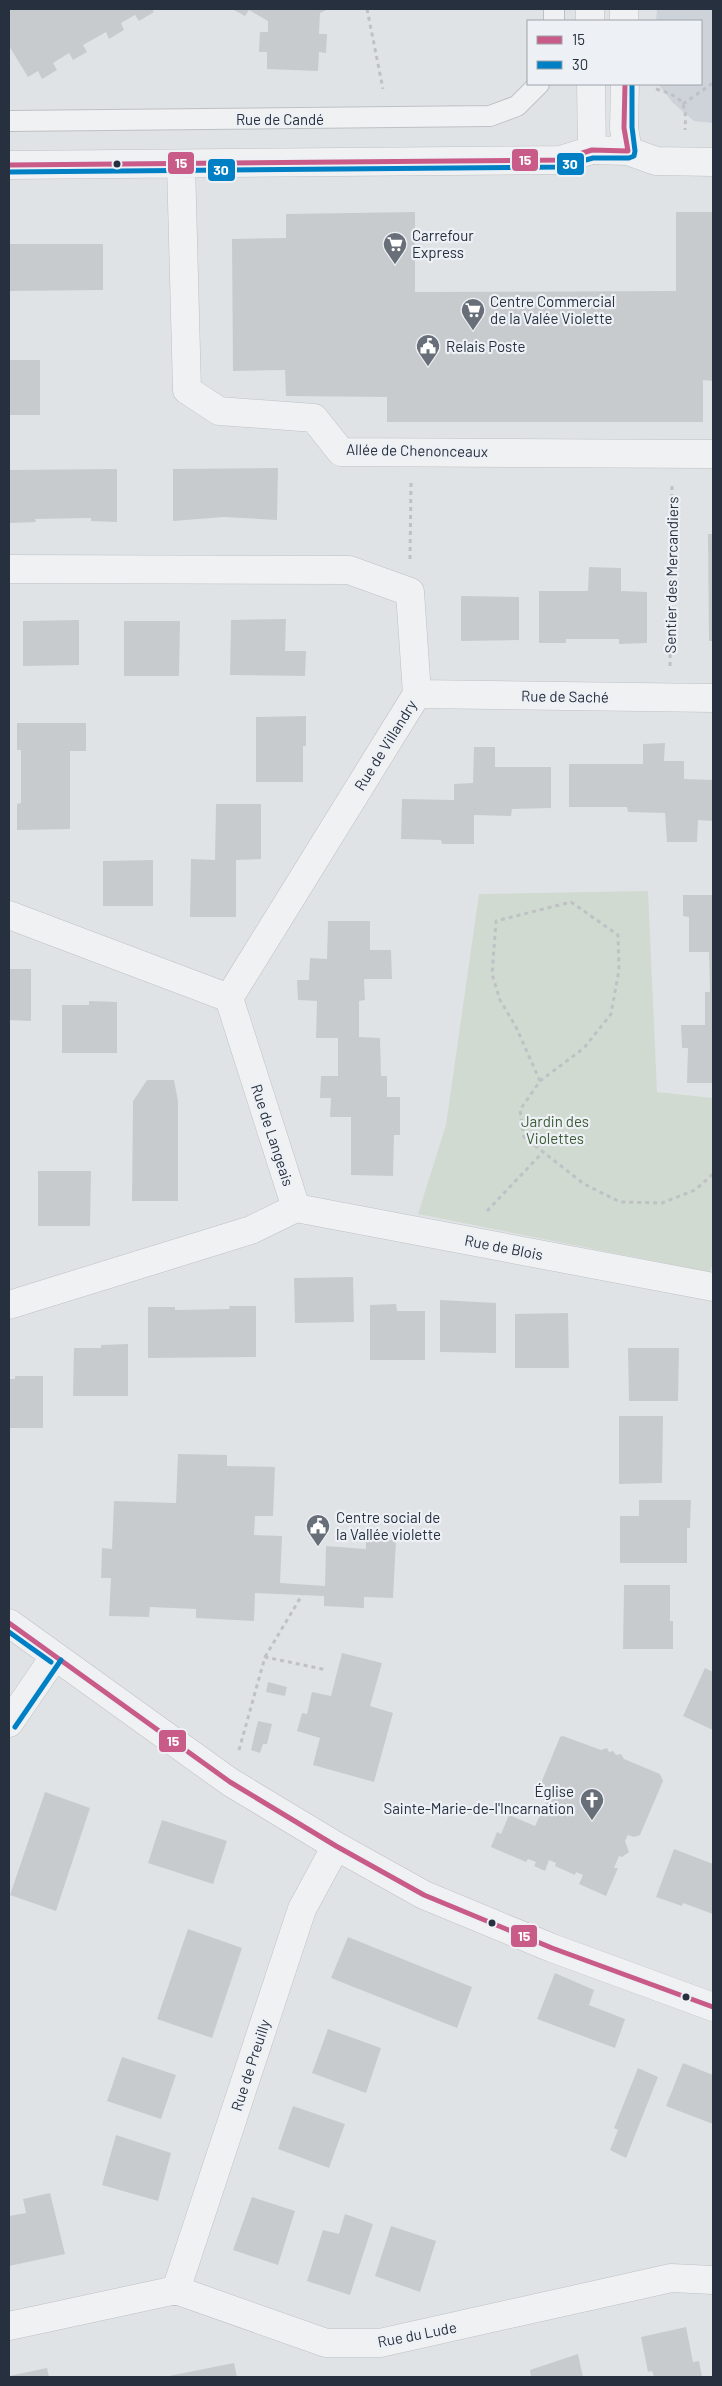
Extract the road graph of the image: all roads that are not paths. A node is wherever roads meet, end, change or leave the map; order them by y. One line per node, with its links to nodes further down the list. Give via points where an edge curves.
1 (538, 85): 4 (lane, Rue de Candé, via 517,106 490,116)
2 (591, 85): 5 (street)
3 (625, 85): 6 (street, via 624,128)
4 (9, 120)
5 (592, 150): 6 (street); 8 (street, via 560,160)
6 (628, 152): 7 (street, via 656,161)
7 (713, 162)
8 (181, 164): 9 (street); 10 (street, Allée de Chenonceaux, via 187,390 219,411 314,418 341,452)
9 (9, 165)
10 (713, 454)
11 (9, 569): 12 (street, Rue de Villandry, via 350,570 410,592)
12 (417, 694): 13 (street, Rue de Saché); 15 (street, Rue de Villandry)
13 (713, 698)
14 (9, 915): 15 (street)
15 (229, 998): 16 (street, Rue de Langeais)
16 (296, 1208): 17 (street, Rue de Blois); 18 (street, via 251,1230)
17 (713, 1287)
18 (9, 1305)
19 (9, 1624): 20 (street)
20 (55, 1656): 21 (street); 22 (street, via 230,1782)
21 (9, 1723)
22 (336, 1846): 23 (street, via 433,1898 552,1948); 25 (street, Rue de Preuilly, via 302,1909)
23 (713, 2007)
24 (713, 2280): 25 (street, Rue du Lude, via 671,2278 380,2343 326,2343)
25 (176, 2290): 26 (street)
26 (9, 2326)

